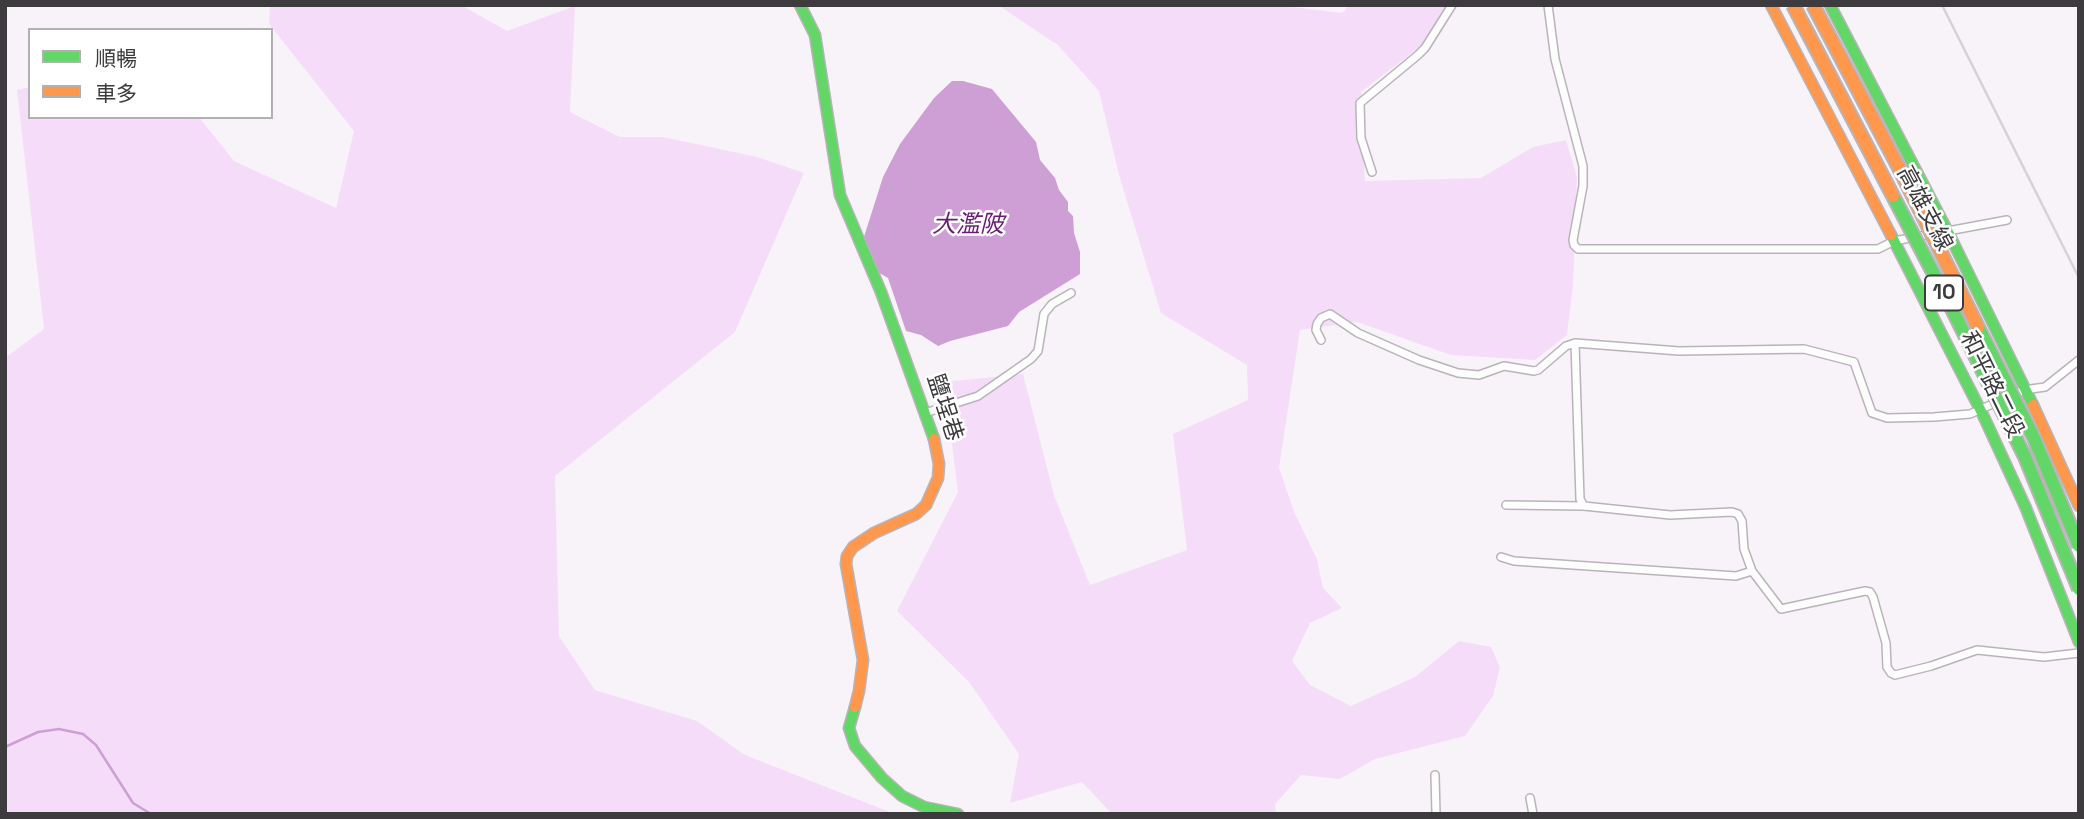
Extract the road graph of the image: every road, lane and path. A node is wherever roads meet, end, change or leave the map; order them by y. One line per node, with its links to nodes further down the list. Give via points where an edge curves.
1 (800, 5): 18 (main road, 鹽埕巷, via 815,35 840,195)
2 (1451, 5): 8 (street, via 1425,48 1360,103 1361,138)
3 (1548, 5): 11 (street, via 1555,59 1583,166 1573,240 1578,249 1878,250)
4 (1771, 5): 11 (main road, 和平路二段)
5 (1793, 5): 25 (main road, 高雄支線 / 10, bridge, via 1951,305 2025,457)
6 (1813, 5): 22 (main road, 高雄支線 / 10, bridge, via 2034,438)
7 (1830, 5): 10 (main road, 和平路二段)
8 (1372, 172)
9 (2007, 220): 10 (street)
10 (1948, 232): 11 (street); 16 (main road, 和平路二段)
11 (1894, 241): 17 (main road, 和平路二段)
12 (1071, 293): 18 (street, via 1044,314 1038,351 1031,359 978,396)
13 (1321, 340): 14 (street, via 1317,324 1330,314 1358,333 1419,360 1479,375 1504,366 1538,370)
14 (1575, 343): 17 (street, via 1679,351 1804,349 1854,362 1872,414 1934,417); 20 (street, via 1580,499)
15 (2079, 360): 16 (street, via 2045,387)
16 (2024, 390): 17 (street); 21 (main road, 和平路二段)
17 (1980, 409): 26 (main road, 和平路二段)
18 (925, 413): 30 (main road, 鹽埕巷, via 939,464 933,494 916,514 874,533 847,556 863,660 849,728 855,746 902,796 923,807)
19 (1506, 505): 20 (street)
20 (1584, 506): 24 (street, via 1670,515 1738,514)
21 (2079, 506)
22 (2079, 546)
23 (1501, 557): 24 (street, via 1736,576)
24 (1752, 570): 27 (street, via 1781,609 1870,593 1886,643 1887,667 1895,675 1976,650 2044,657)
25 (2079, 589)
26 (2079, 642)
27 (2079, 653)
28 (1435, 775): 31 (street)
29 (1530, 798): 32 (street)
30 (958, 814)
31 (1436, 814)
32 (1533, 814)

